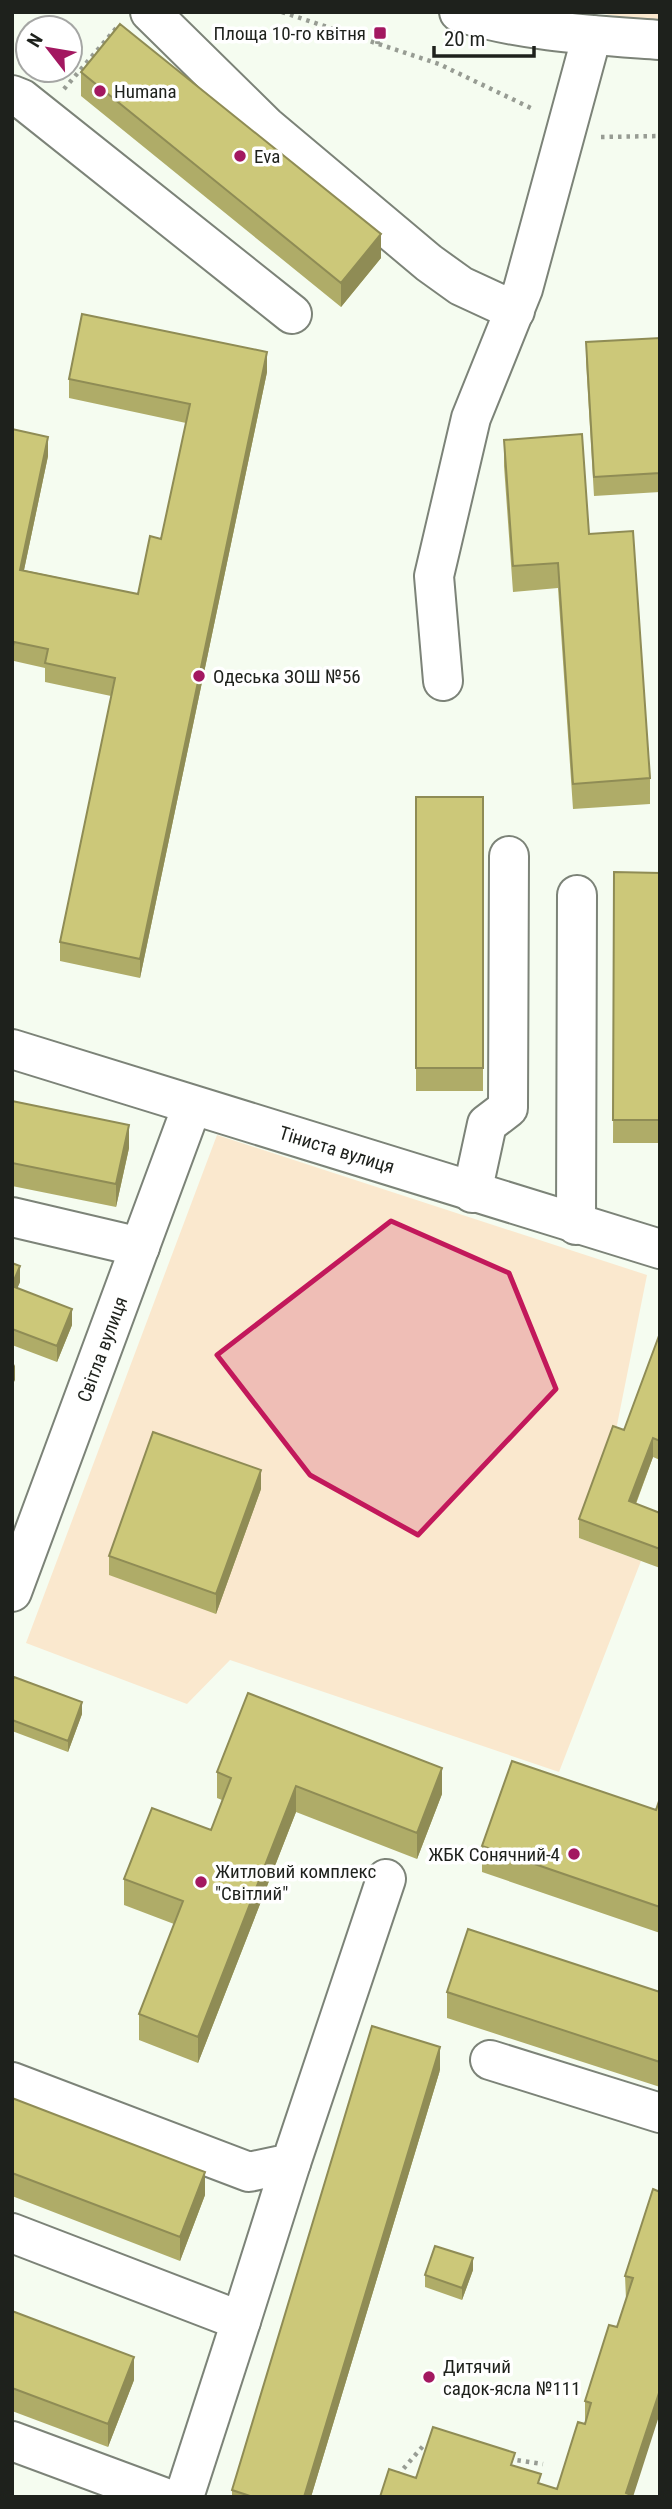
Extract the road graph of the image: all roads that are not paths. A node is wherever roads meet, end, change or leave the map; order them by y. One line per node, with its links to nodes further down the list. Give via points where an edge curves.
1 (459, 12): 3 (street, via 490,21)
2 (135, 17): 6 (street, via 429,263 461,286)
3 (592, 35): 4 (street); 6 (street)
4 (660, 40)
5 (27, 105): 7 (street)
6 (514, 311): 8 (street, via 471,418 434,576)
7 (292, 314)
8 (443, 681)
9 (509, 856): 13 (street, via 508,1108 487,1124)
10 (577, 895): 15 (street)
11 (12, 1049): 12 (street, Тіниста вулиця)
12 (192, 1105): 13 (street, Тіниста вулиця); 16 (street, Світла вулиця)
13 (472, 1193): 15 (street, Тіниста вулиця)
14 (12, 1217): 16 (street)
15 (576, 1225): 17 (street, Тіниста вулиця)
16 (140, 1247): 18 (street, Світла вулиця)
17 (660, 1249)
18 (12, 1592)
19 (386, 1879): 23 (street)
20 (489, 2060): 22 (street)
21 (12, 2082): 23 (street, via 249,2172)
22 (660, 2113)
23 (291, 2163): 25 (street)
24 (12, 2233): 25 (street)
25 (241, 2321): 28 (street)
26 (12, 2441): 27 (street)
27 (163, 2497)
28 (184, 2497)

